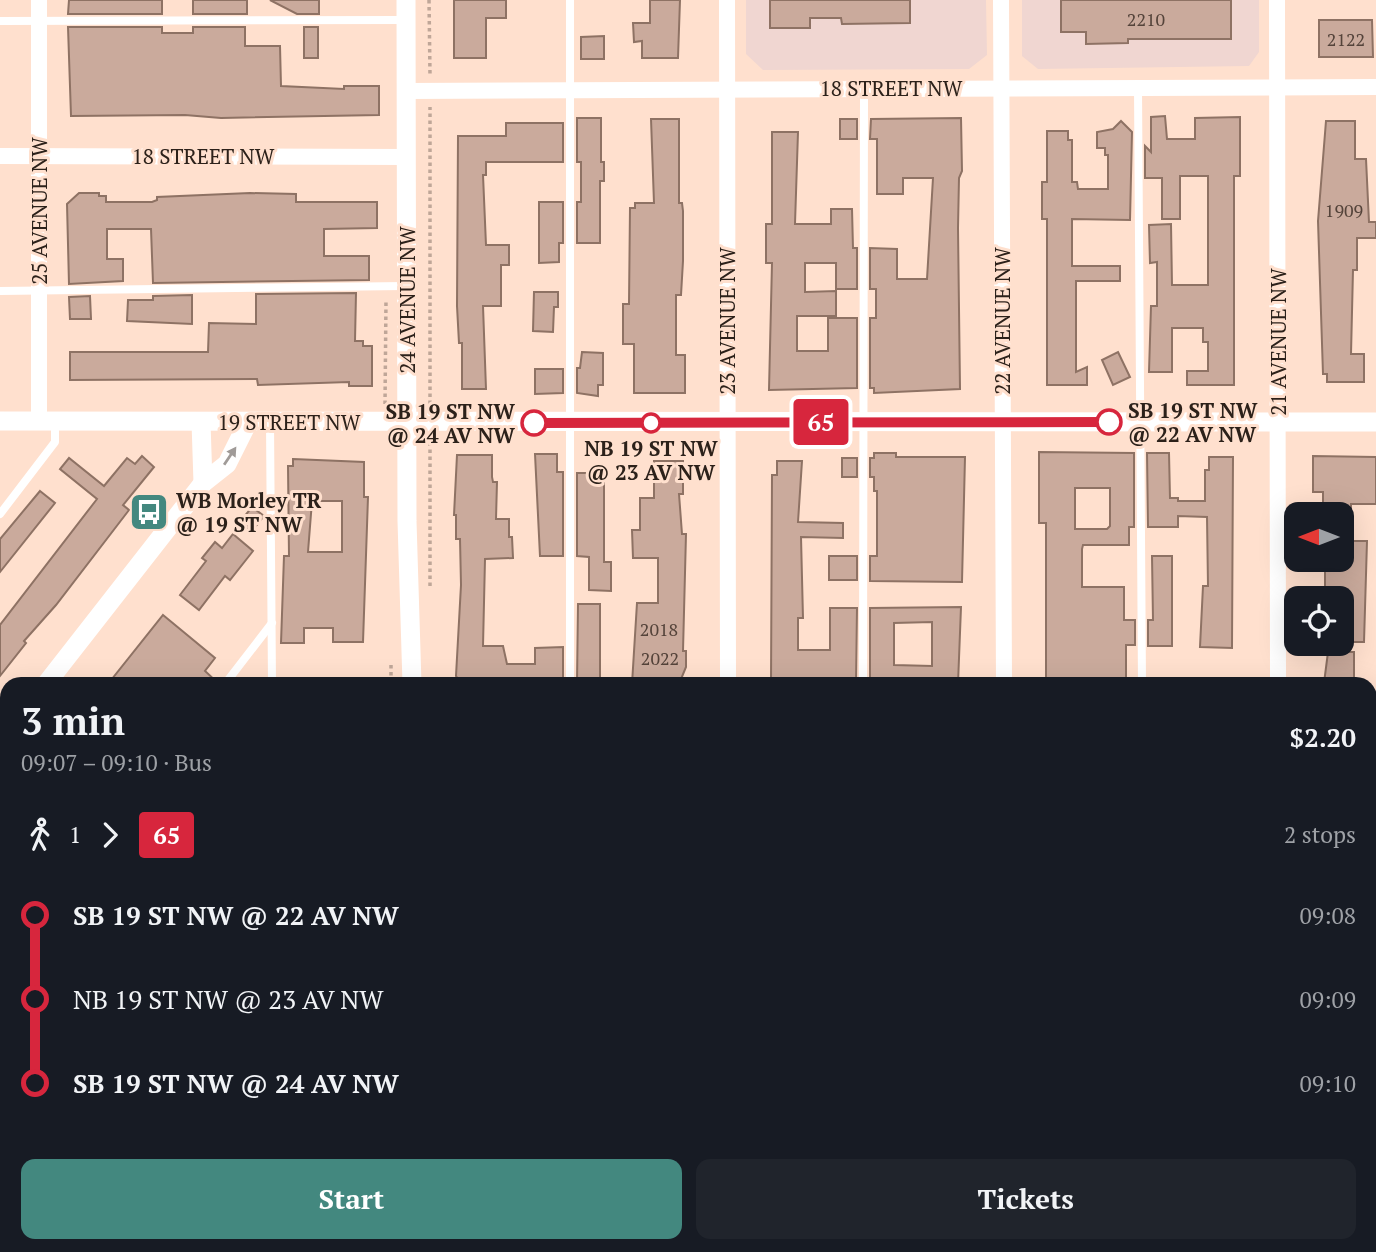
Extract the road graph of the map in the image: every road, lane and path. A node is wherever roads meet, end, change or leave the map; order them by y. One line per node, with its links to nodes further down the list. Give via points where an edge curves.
1 (39, 0): 9 (street, 25 AVENUE NW)
2 (429, 0): 10 (path)
3 (570, 0): 16 (lane)
4 (727, 0): 17 (street, 23 AVENUE NW)
5 (1001, 0): 14 (street, 22 AVENUE NW)
6 (1277, 0): 11 (street, 21 AVENUE NW)
7 (406, 10): 9 (lane); 18 (street, 24 AVENUE NW)
8 (0, 21): 9 (lane)
9 (38, 21): 21 (street, 25 AVENUE NW)
10 (430, 73)
11 (1277, 86): 12 (street, 18 STREET NW); 15 (street, 18 STREET NW); 29 (street, 21 AVENUE NW)
12 (1376, 86)
13 (864, 88): 14 (street, 18 STREET NW); 17 (street, 18 STREET NW); 33 (lane)
14 (1001, 88): 15 (street, 18 STREET NW); 34 (street, 22 AVENUE NW)
15 (1138, 88): 35 (lane)
16 (570, 89): 17 (street, 18 STREET NW); 18 (street, 18 STREET NW); 38 (lane)
17 (727, 89): 39 (street, 23 AVENUE NW)
18 (407, 91): 22 (street, 24 AVENUE NW)
19 (430, 108): 26 (path)
20 (0, 156): 21 (street, 18 STREET NW)
21 (39, 156): 22 (street, 18 STREET NW); 25 (street, 25 AVENUE NW)
22 (407, 157): 23 (street, 24 AVENUE NW)
23 (408, 286): 25 (lane); 37 (street, 24 AVENUE NW)
24 (0, 291): 25 (lane)
25 (39, 291): 28 (street, 25 AVENUE NW)
26 (430, 398)
27 (0, 421): 28 (street, 19 STREET NW)
28 (47, 421): 30 (street, 19 STREET NW); 42 (lane, via 55,442)
29 (1278, 421): 35 (street, 19 STREET NW); 36 (street, 19 STREET NW); 54 (street, 21 AVENUE NW)
30 (201, 422): 31 (street, 19 STREET NW); 41 (street)
31 (248, 422): 32 (street, 19 STREET NW); 41 (street, one-way to 31, via 227,464)
32 (270, 422): 37 (street, 19 STREET NW); 44 (lane)
33 (864, 422): 34 (street, 19 STREET NW); 39 (street, 19 STREET NW); 51 (lane)
34 (1003, 422): 35 (street, 19 STREET NW); 52 (street, 22 AVENUE NW)
35 (1140, 422): 53 (lane)
36 (1376, 422)
37 (407, 423): 38 (street, 19 STREET NW); 48 (street, 24 AVENUE NW)
38 (570, 423): 39 (street, 19 STREET NW); 49 (lane)
39 (727, 423): 50 (street, 23 AVENUE NW)
40 (430, 447): 43 (path)
41 (203, 483): 45 (street)
42 (0, 514)
43 (430, 587)
44 (272, 623): 46 (lane); 47 (lane)
45 (51, 677)
46 (230, 677)
47 (272, 677)
48 (412, 677)
49 (570, 677)
50 (728, 677)
51 (863, 677)
52 (1004, 677)
53 (1142, 677)
54 (1278, 677)

